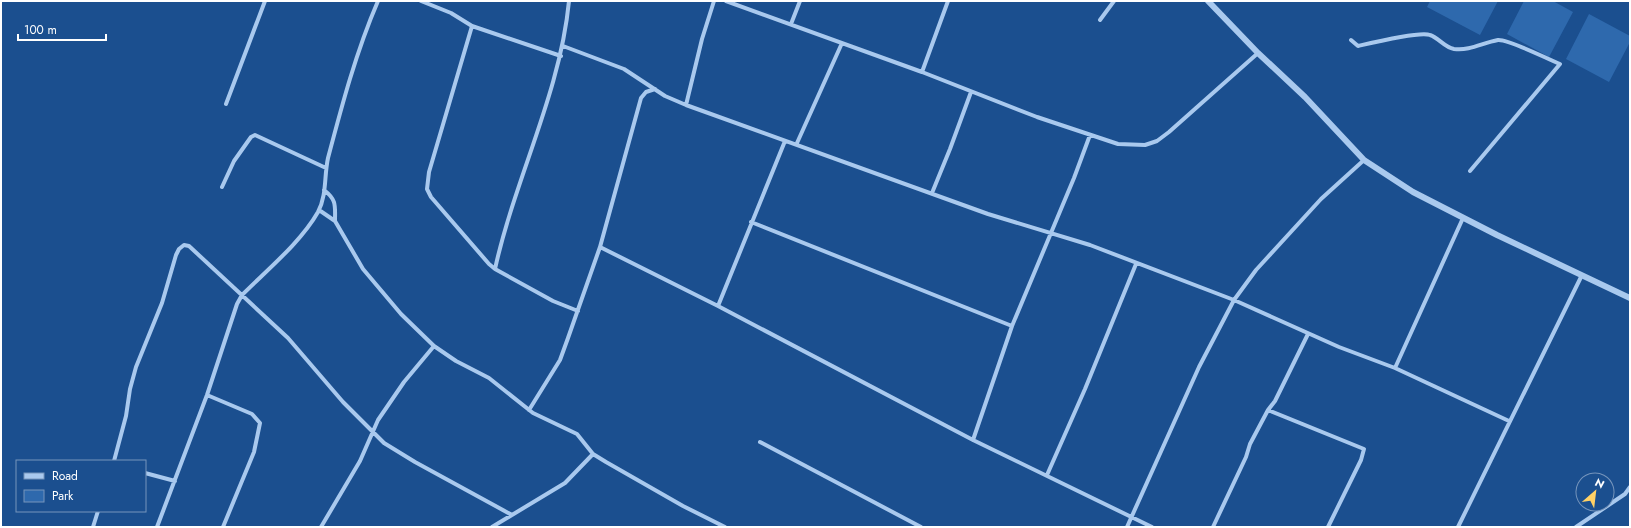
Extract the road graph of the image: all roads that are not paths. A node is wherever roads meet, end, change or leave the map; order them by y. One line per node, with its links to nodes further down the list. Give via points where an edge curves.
1 (265, 1): 22 (street)
2 (378, 1): 28 (street, via 350,76)
3 (421, 1): 13 (street, via 451,13)
4 (570, 1): 16 (street)
5 (714, 1): 23 (street)
6 (726, 1): 12 (street)
7 (800, 1): 12 (street)
8 (948, 1): 19 (street)
9 (1114, 1): 11 (street)
10 (1208, 1): 17 (street)
11 (1100, 20)
12 (791, 24): 15 (street)
13 (472, 26): 18 (street); 40 (street, via 428,172 427,189 431,197)
14 (1351, 40): 29 (street, via 1358,46 1426,34 1452,49 1470,50 1499,40 1512,42 1560,64 1532,94 1481,161)
15 (842, 43): 19 (street); 26 (street)
16 (563, 46): 18 (street); 20 (street, via 624,69)
17 (1258, 53): 24 (street, via 1157,141 1144,145 1118,144); 27 (street, via 1305,97)
18 (561, 56): 40 (street, via 510,211)
19 (922, 72): 21 (street)
20 (655, 89): 23 (street); 38 (street, via 646,92 641,98)
21 (971, 92): 24 (street); 32 (street)
22 (226, 104)
23 (686, 105): 25 (street)
24 (1090, 135): 37 (street)
25 (785, 141): 26 (street); 36 (street)
26 (797, 143): 32 (street)
27 (1364, 160): 34 (street, via 1407,189); 44 (street, via 1321,198 1256,270)
28 (326, 168): 30 (street, via 254,135 234,161); 31 (street)
29 (1470, 171)
30 (222, 187)
31 (324, 190): 33 (street); 35 (street, via 332,196 335,203)
32 (932, 193): 37 (street, via 988,214)
33 (319, 210): 35 (street); 42 (street, via 310,225)
34 (1463, 218): 41 (street); 50 (street)
35 (335, 221): 49 (street, via 363,269)
36 (751, 222): 45 (street); 47 (street)
37 (1050, 232): 39 (street); 47 (street)
38 (600, 247): 45 (street); 46 (street)
39 (1136, 264): 44 (street); 61 (street, via 1085,389)
40 (494, 269): 46 (street, via 553,301)
41 (1582, 275): 43 (street); 54 (street)
42 (242, 295): 51 (street, via 231,319); 55 (street, via 288,338 343,402); 59 (street, via 189,246 184,245 179,249 162,303 136,367)
43 (1630, 298)
44 (1234, 300): 48 (street); 66 (street, via 1200,367)
45 (718, 306): 56 (street)
46 (578, 311): 52 (street, via 560,360)
47 (1012, 326): 56 (street)
48 (1308, 334): 50 (street); 53 (street, via 1275,401)
49 (434, 346): 52 (street, via 488,378); 55 (street, via 400,388)
50 (1395, 368): 54 (street)
51 (207, 395): 62 (street); 69 (street, via 252,414 260,423 254,452)
52 (529, 410): 58 (street, via 577,434)
53 (1268, 410): 76 (street); 77 (street, via 1364,449)
54 (1510, 421): 78 (street)
55 (373, 431): 65 (street, via 384,443 415,462); 70 (street, via 360,461)
56 (973, 440): 61 (street)
57 (760, 442): 73 (street)
58 (593, 454): 65 (street, via 565,483); 72 (street, via 683,506)
59 (114, 460)
60 (146, 473): 62 (street)
61 (1046, 475): 66 (street)
62 (175, 481): 68 (street)
63 (1630, 487): 79 (street, via 1625,494)
64 (98, 512): 67 (street)
65 (512, 515): 71 (street)
66 (1132, 517): 74 (street); 75 (street)
67 (93, 527)
68 (156, 527)
69 (223, 527)
70 (321, 527)
71 (492, 527)
72 (726, 527)
73 (921, 527)
74 (1127, 527)
75 (1152, 527)
76 (1213, 527)
77 (1328, 527)
78 (1458, 527)
79 (1576, 527)

